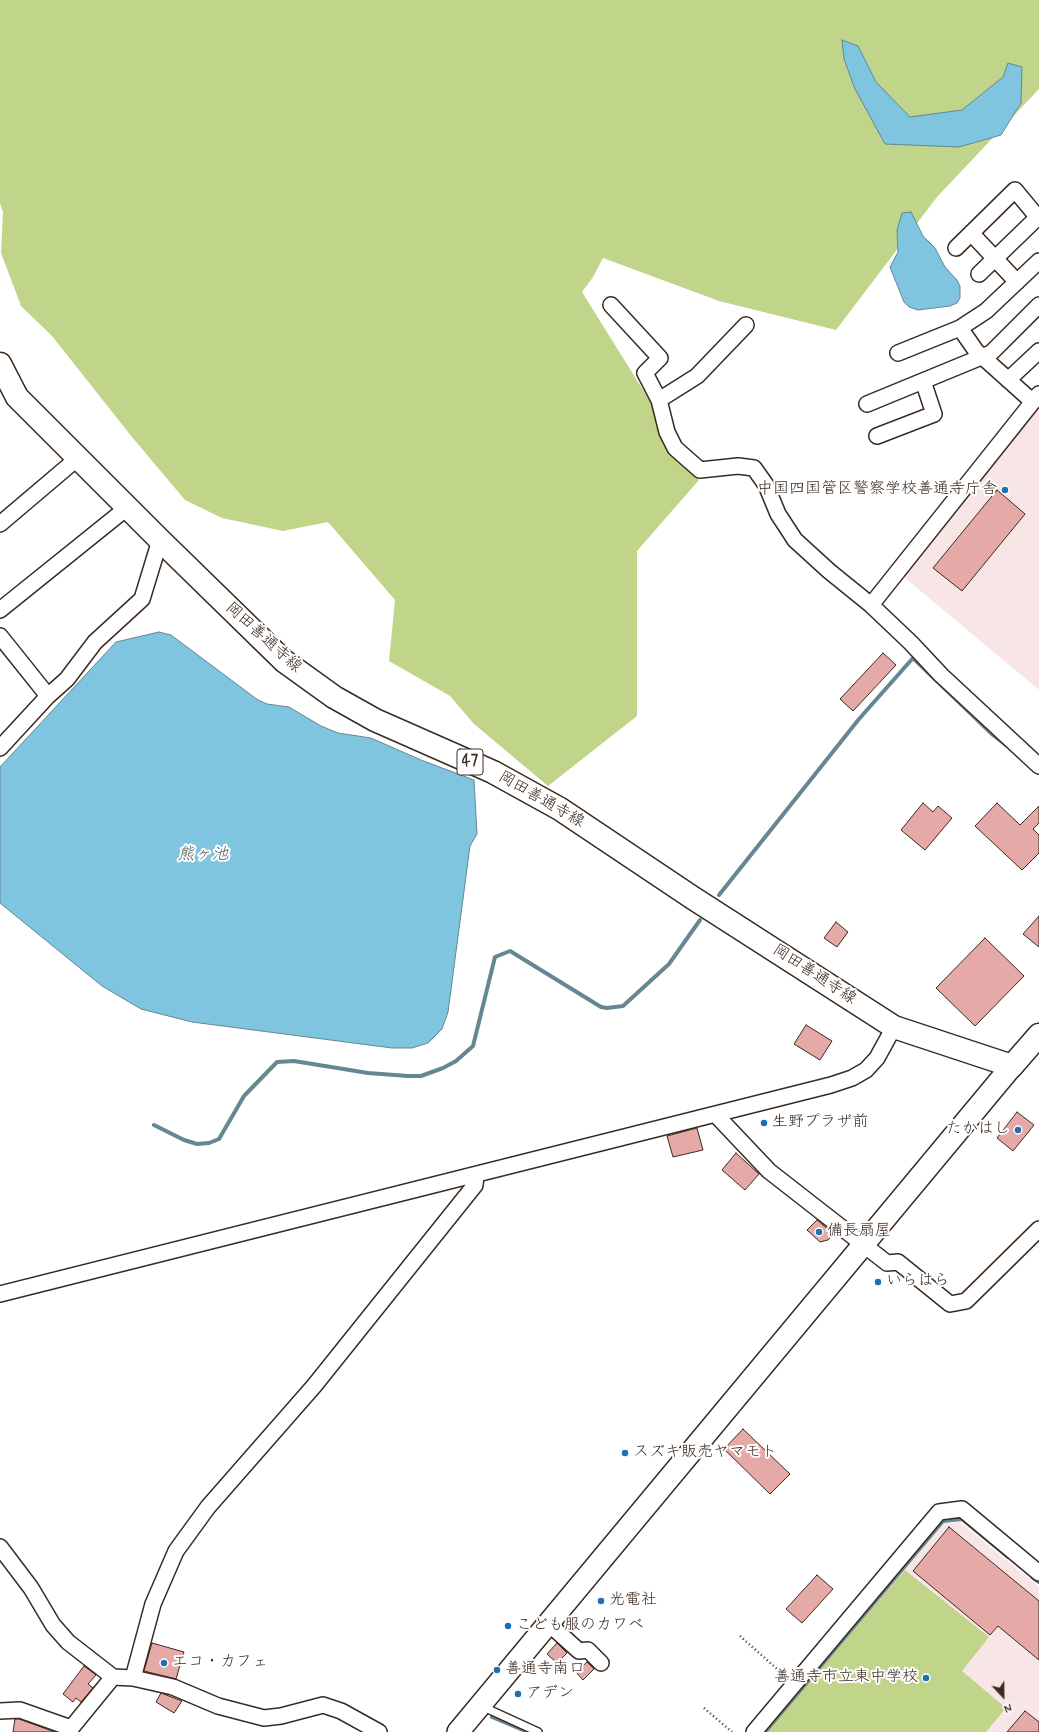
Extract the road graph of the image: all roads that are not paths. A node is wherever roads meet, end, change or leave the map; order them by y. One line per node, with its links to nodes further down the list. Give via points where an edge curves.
1 (1039, 218): 2 (street, via 1015,190); 4 (street)
2 (971, 233): 3 (street); 4 (street)
3 (956, 248)
4 (996, 259): 6 (street); 7 (street)
5 (1039, 261): 7 (street)
6 (979, 274)
7 (1018, 282): 11 (street, via 986,311)
8 (611, 305): 19 (street, via 660,358 645,374)
9 (1039, 305): 14 (street, via 991,353)
10 (746, 325): 19 (street, via 697,376)
11 (960, 328): 13 (street); 14 (street)
12 (1039, 351): 16 (street)
13 (898, 353)
14 (982, 356): 16 (street); 17 (street)
15 (0, 364): 22 (main road, 岡田善通寺線 / 47, via 17,396)
16 (1008, 380): 18 (street)
17 (922, 381): 20 (street); 21 (street, via 934,414)
18 (1036, 398): 26 (street)
19 (659, 400): 26 (street, via 667,432 675,448 700,470 738,466 754,468 795,540)
20 (866, 404)
21 (877, 436)
22 (79, 457): 23 (main road, 岡田善通寺線 / 47); 24 (street)
23 (128, 507): 25 (main road, 岡田善通寺線 / 47); 27 (street)
24 (0, 524)
25 (160, 540): 29 (street, via 142,599 95,642 67,679); 32 (main road, 岡田善通寺線 / 47, via 284,661 334,697 375,720 492,772 560,809)
26 (871, 605): 31 (street, via 947,681)
27 (0, 610)
28 (0, 636): 29 (street)
29 (48, 696): 30 (street)
30 (0, 748)
31 (1039, 766)
32 (894, 1027): 34 (main road, 岡田善通寺線 / 47); 35 (street, via 877,1058 866,1070 852,1078)
33 (1039, 1035): 34 (main road)
34 (1012, 1066): 38 (street)
35 (716, 1115): 36 (street); 38 (street, via 769,1171)
36 (476, 1175): 39 (street); 45 (street, via 475,1185 314,1386 208,1507 176,1551 153,1604)
37 (1039, 1229): 38 (street, via 966,1301 950,1304 898,1262 887,1264)
38 (864, 1245): 42 (street)
39 (0, 1294)
40 (0, 1547): 44 (street, via 31,1588 53,1625 68,1642)
41 (1039, 1572): 52 (street, via 962,1509 938,1512)
42 (549, 1624): 43 (street, via 579,1651 588,1650); 46 (street)
43 (601, 1663)
44 (113, 1676): 45 (street); 48 (street)
45 (133, 1678): 49 (street, via 173,1687 218,1706 264,1718 323,1704)
46 (482, 1704): 50 (street); 51 (lane)
47 (0, 1711): 48 (street, via 20,1710)
48 (70, 1730)
49 (379, 1732)
50 (458, 1732)
51 (538, 1732)
52 (754, 1732)

